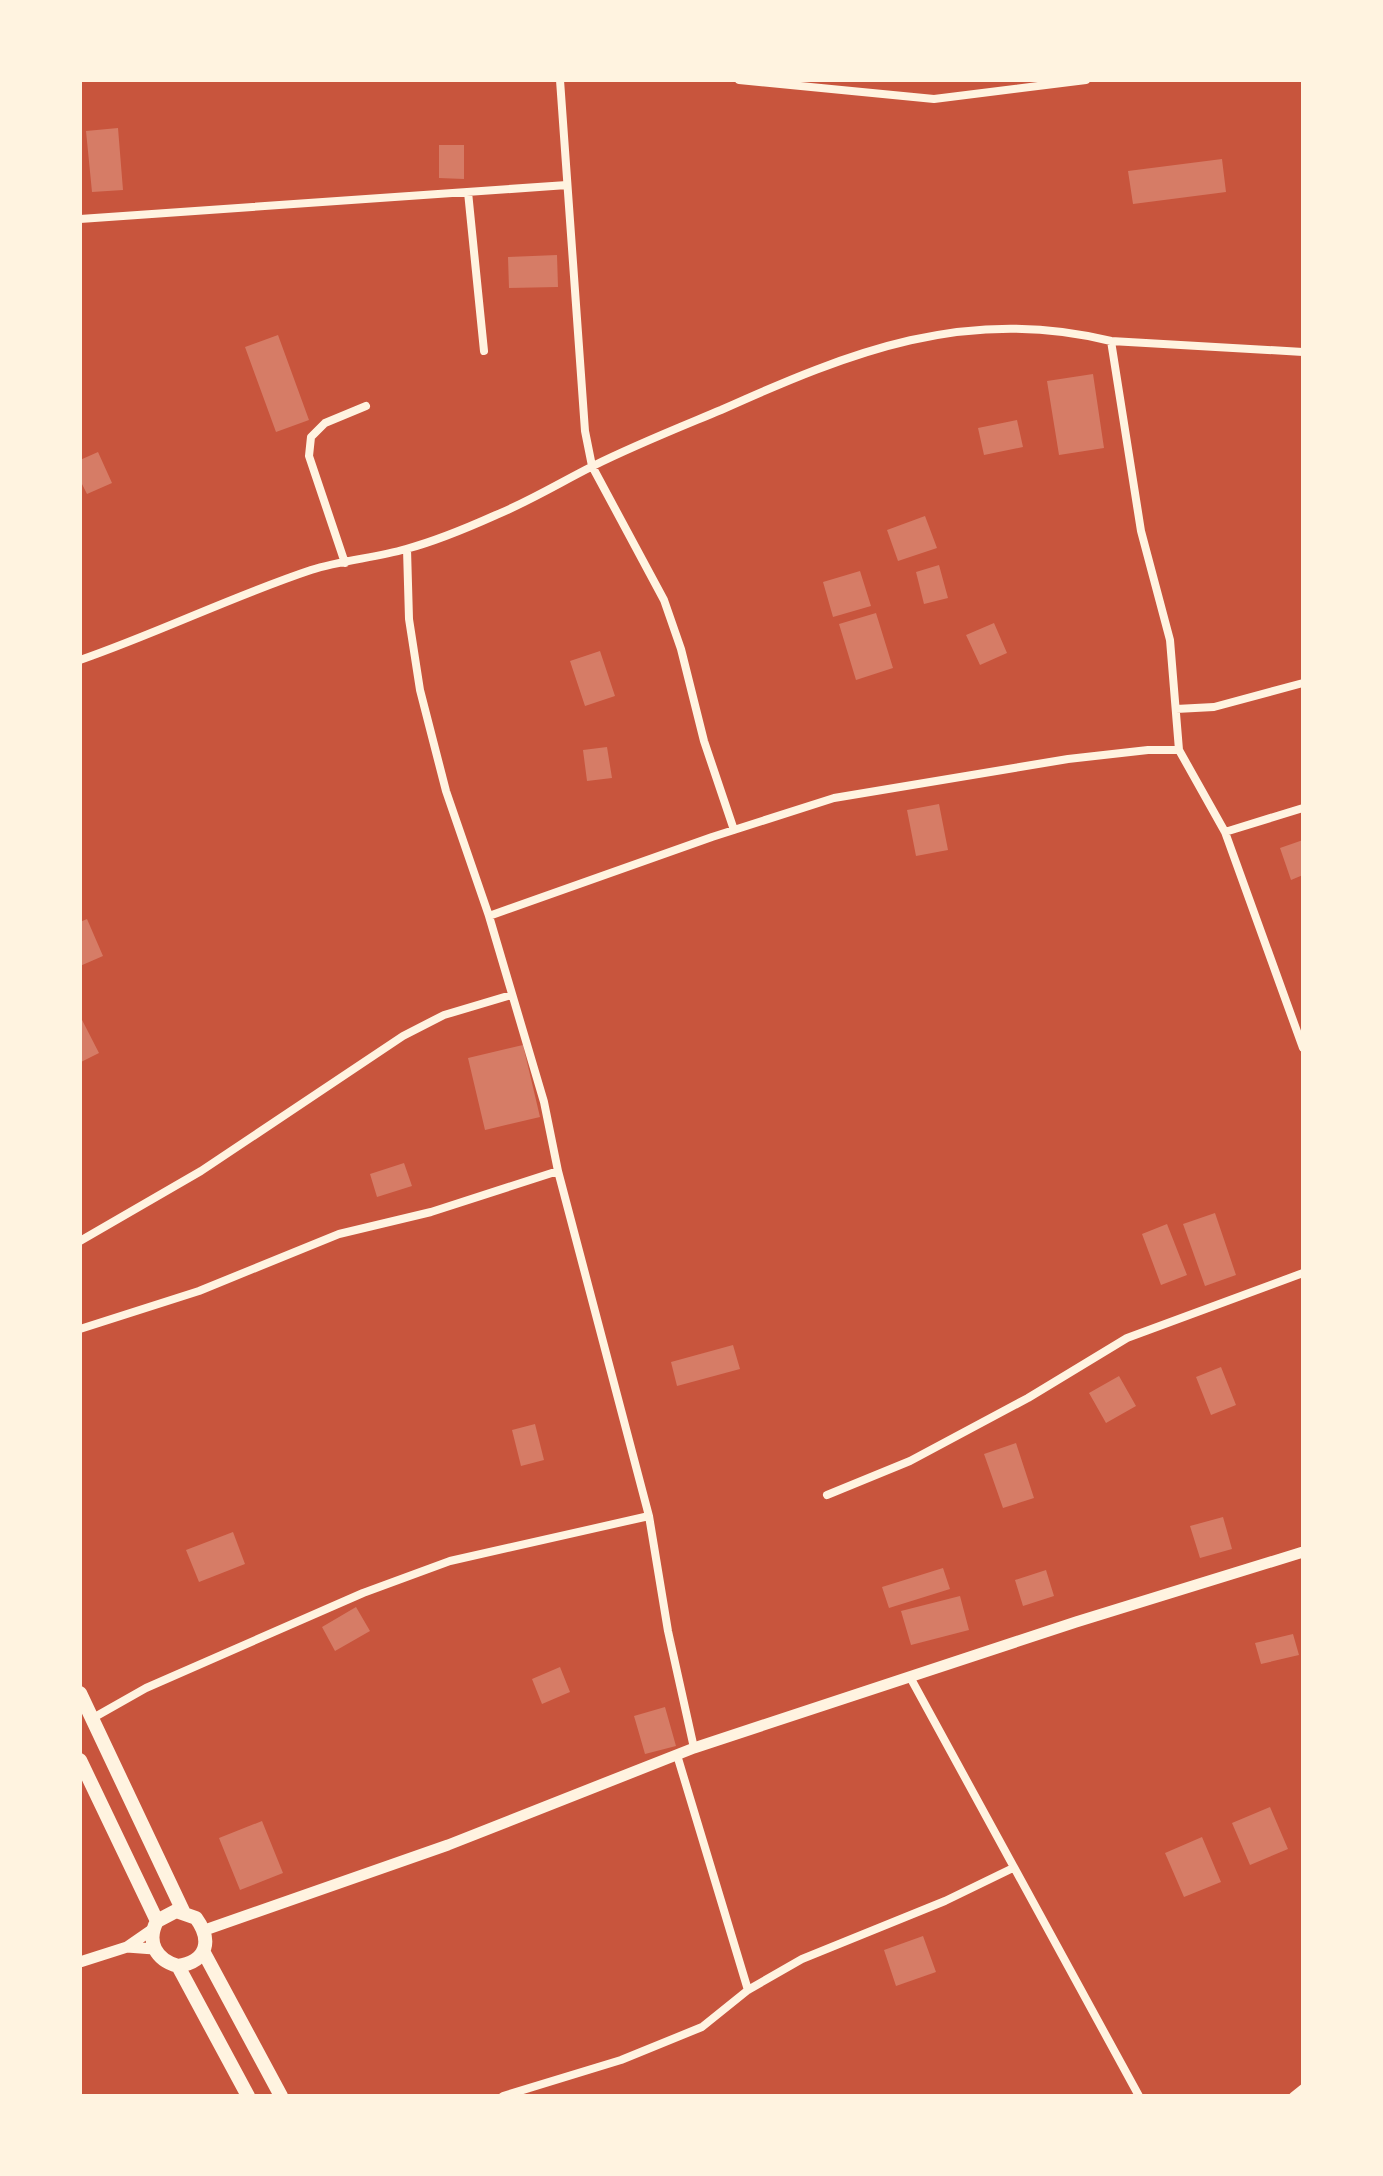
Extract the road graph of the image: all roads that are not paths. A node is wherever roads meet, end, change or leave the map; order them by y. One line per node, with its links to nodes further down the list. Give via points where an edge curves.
1 (560, 80): 4 (street)
2 (739, 80): 3 (street, via 934,99)
3 (1086, 80)
4 (567, 185): 5 (street); 11 (street)
5 (468, 192): 6 (street); 8 (street)
6 (80, 219)
7 (1111, 341): 9 (street); 11 (street, via 1028,329 934,334 816,369); 16 (street, via 1141,531 1170,640)
8 (484, 351)
9 (1303, 352)
10 (366, 406): 13 (street, via 325,423 311,437 309,456)
11 (592, 466): 12 (street, via 497,515); 19 (street, via 664,600)
12 (407, 549): 13 (street); 21 (street, via 409,619 420,690 446,791)
13 (345, 563): 14 (street, via 313,570)
14 (80, 660)
15 (1303, 683): 16 (street, via 1214,707)
16 (1176, 709): 17 (street)
17 (1179, 750): 19 (street, via 1068,759 849,796); 20 (street)
18 (1303, 808): 20 (street)
19 (734, 830): 21 (street)
20 (1225, 832): 23 (street)
21 (489, 916): 22 (street)
22 (511, 995): 24 (street, via 544,1102); 25 (street, via 444,1015 403,1036 201,1171)
23 (1303, 1048)
24 (558, 1171): 27 (street, via 431,1212 339,1234 199,1291); 29 (street)
25 (80, 1241)
26 (1303, 1273): 28 (street, via 1127,1338 910,1461)
27 (80, 1329)
28 (827, 1495)
29 (649, 1516): 33 (street, via 450,1561 363,1593 146,1688); 34 (street)
30 (1303, 1552): 31 (street)
31 (910, 1677): 34 (street); 37 (street)
32 (80, 1693): 33 (main road)
33 (93, 1718): 38 (main road)
34 (694, 1748): 35 (street)
35 (677, 1755): 40 (street, via 448,1845); 46 (street)
36 (80, 1760): 39 (main road)
37 (1013, 1868): 46 (street, via 802,1959); 51 (street)
38 (183, 1911): 39 (main road, via 169,1913); 40 (main road)
39 (155, 1925): 41 (street); 42 (main road)
40 (205, 1930): 43 (main road)
41 (127, 1947): 42 (street); 44 (street)
42 (154, 1949): 45 (main road)
43 (203, 1951): 45 (main road); 49 (main road)
44 (80, 1962)
45 (178, 1966): 48 (main road)
46 (748, 1990): 50 (street, via 702,2027 621,2060)
47 (1303, 2088): 52 (street)
48 (248, 2096)
49 (281, 2096)
50 (503, 2096)
51 (1139, 2096)
52 (1293, 2096)

